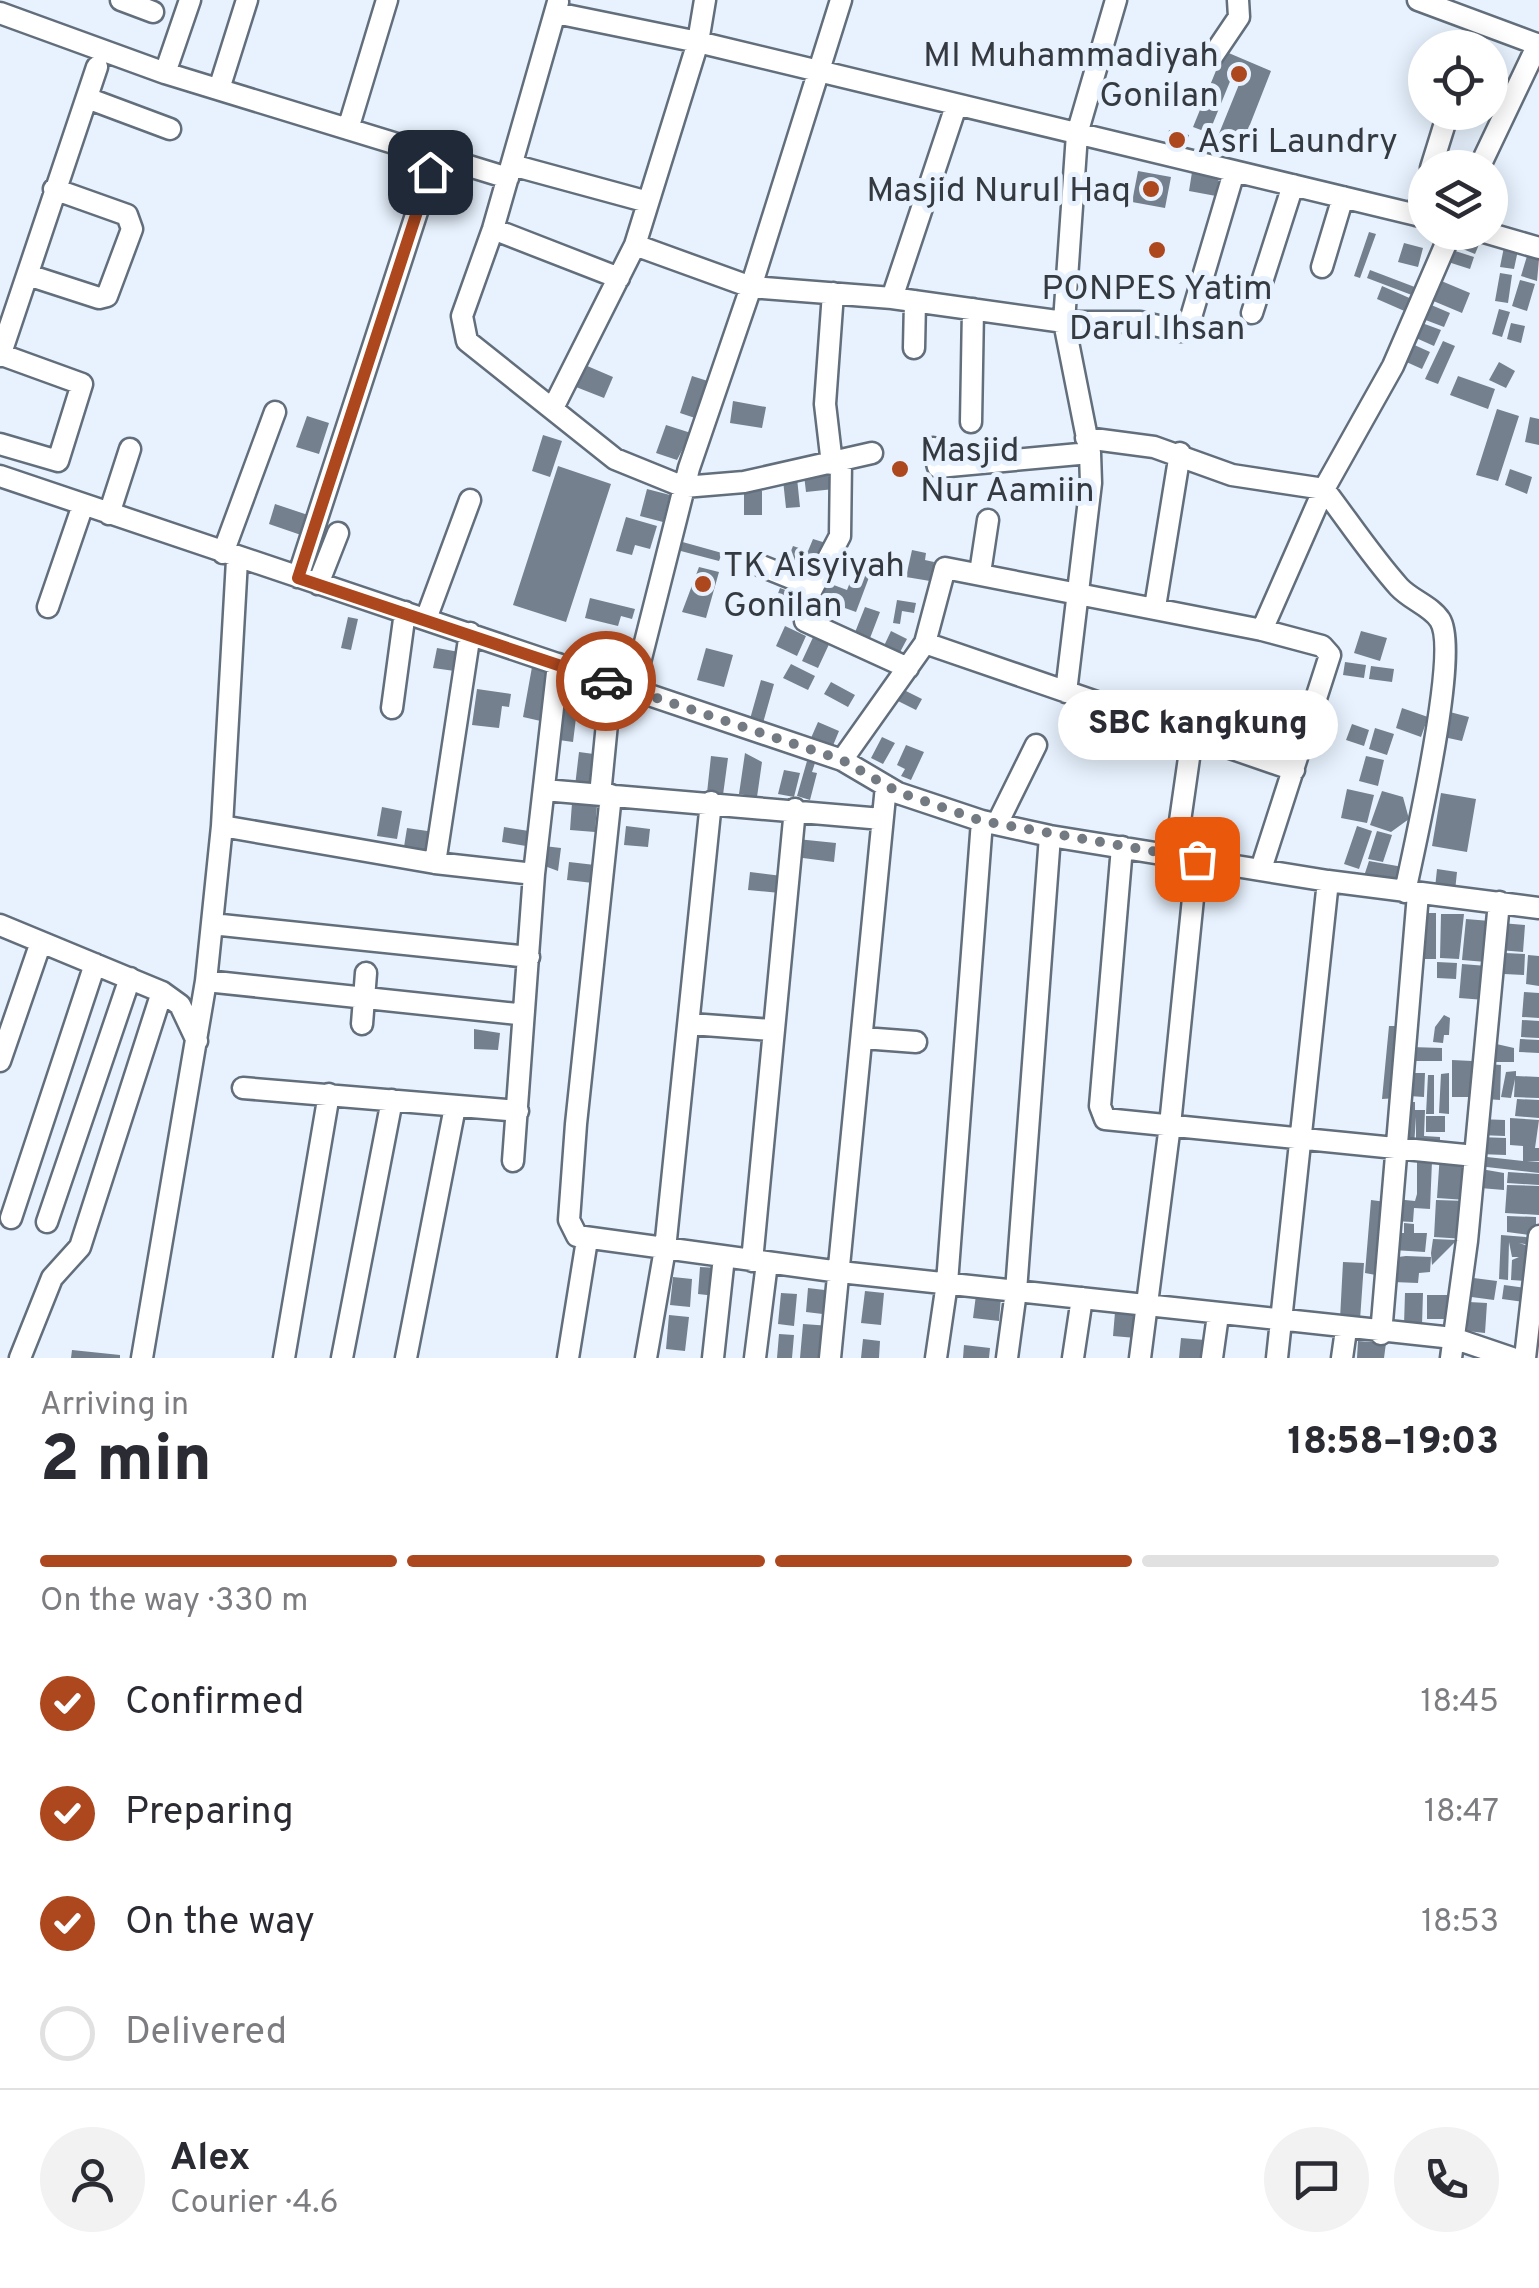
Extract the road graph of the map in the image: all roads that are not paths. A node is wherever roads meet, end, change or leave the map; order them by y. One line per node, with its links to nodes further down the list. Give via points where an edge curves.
1 (121, 0): 11 (street)
2 (190, 0): 17 (street)
3 (247, 0): 19 (street)
4 (387, 0): 23 (street)
5 (705, 0): 13 (street)
6 (841, 0): 18 (street)
7 (1116, 0): 24 (street)
8 (1238, 0): 15 (street, via 1239,17)
9 (1418, 0): 14 (street)
10 (557, 6): 13 (street); 27 (street)
11 (153, 12)
12 (0, 14): 17 (street)
13 (698, 42): 18 (street); 32 (street)
14 (1539, 44): 25 (street)
15 (1212, 57)
16 (97, 67): 20 (street)
17 (166, 73): 19 (street)
18 (820, 73): 21 (street); 42 (street)
19 (218, 89): 23 (street)
20 (87, 98): 22 (street); 30 (street)
21 (956, 106): 24 (street); 44 (street)
22 (170, 129)
23 (348, 129): 27 (street)
24 (1076, 134): 28 (street); 48 (street)
25 (1489, 150)
26 (430, 172): 72 (street)
27 (510, 172): 32 (street); 34 (street)
28 (1234, 172): 29 (street); 48 (street, via 1186,329)
29 (1293, 186): 31 (street); 47 (street)
30 (54, 190): 40 (street); 40 (street, via 127,215 132,229 107,296)
31 (1342, 198): 33 (street); 39 (street)
32 (648, 202): 36 (street)
33 (1408, 213)
34 (494, 229): 41 (street); 51 (street, via 462,316 463,332)
35 (1508, 239): 37 (street)
36 (636, 245): 41 (street); 42 (street)
37 (1539, 248)
38 (1443, 250): 63 (street, via 1393,366)
39 (1322, 267)
40 (28, 275): 50 (street)
41 (619, 278): 51 (street)
42 (751, 287): 43 (street); 62 (street)
43 (832, 294): 44 (street); 60 (street, via 825,404)
44 (892, 298): 45 (street)
45 (915, 301): 46 (street); 49 (street)
46 (973, 309): 48 (street); 53 (street)
47 (1252, 313)
48 (1064, 322): 55 (street)
49 (914, 348)
50 (1, 355): 54 (street, via 82,384 58,460)
51 (553, 408): 62 (street, via 615,459)
52 (275, 412): 69 (street)
53 (971, 422)
54 (0, 444)
55 (1088, 445): 56 (street, via 938,467); 59 (street); 75 (street, via 1091,483)
56 (933, 448)
57 (130, 449): 66 (street)
58 (872, 454): 60 (street)
59 (1180, 454): 63 (street, via 1232,475); 77 (street)
60 (836, 463): 62 (street); 74 (street, via 840,536)
61 (0, 476): 65 (street)
62 (684, 487): 85 (street)
63 (1324, 489): 79 (street); 108 (street, via 1400,587 1431,610 1444,630)
64 (470, 500): 78 (street)
65 (83, 505): 66 (street); 76 (street)
66 (109, 514): 69 (street)
67 (988, 520): 71 (street)
68 (338, 533): 73 (street)
69 (230, 556): 72 (street); 99 (street)
70 (759, 564): 74 (street, via 808,583)
71 (980, 573): 75 (street); 81 (street, via 952,567 942,572)
72 (298, 578): 73 (street)
73 (318, 584): 78 (street)
74 (811, 591): 83 (street, via 804,620)
75 (1080, 596): 77 (street); 86 (street)
76 (48, 606)
77 (1155, 607): 79 (street)
78 (416, 615): 80 (street); 87 (street)
79 (1262, 630): 91 (street, via 1330,650)
80 (470, 632): 82 (street); 104 (street)
81 (926, 643): 83 (street); 86 (street)
82 (558, 664): 84 (street); 93 (street)
83 (908, 668): 90 (street)
84 (612, 683): 85 (street); 94 (street)
85 (633, 690): 90 (street)
86 (1066, 692): 88 (street)
87 (392, 708)
88 (1192, 737): 91 (street); 102 (street)
89 (1036, 744): 98 (street)
90 (842, 760): 92 (street)
91 (1294, 770): 105 (street)
92 (886, 786): 97 (street); 98 (street)
93 (544, 790): 94 (street); 106 (street)
94 (606, 795): 95 (street); 142 (street, via 569,1220 570,1230)
95 (712, 802): 96 (street); 123 (street)
96 (795, 809): 97 (street); 124 (street)
97 (882, 818): 125 (street)
98 (989, 823): 100 (street); 147 (street)
99 (222, 826): 104 (street); 111 (street)
100 (1050, 836): 101 (street); 148 (street)
101 (1122, 847): 102 (street); 134 (street, via 1100,1106 1112,1122)
102 (1175, 856): 103 (street)
103 (1197, 859): 105 (street); 134 (street)
104 (435, 862): 106 (street)
105 (1262, 870): 107 (street)
106 (534, 874): 114 (street)
107 (1328, 881): 108 (street); 135 (street)
108 (1412, 893): 109 (street); 136 (street)
109 (1499, 902): 110 (street); 137 (street)
110 (1538, 902)
111 (212, 924): 114 (street); 118 (street)
112 (0, 925): 113 (street)
113 (40, 942): 115 (street); 128 (street)
114 (528, 957): 133 (street)
115 (94, 964): 117 (street); 139 (street)
116 (366, 973): 120 (street)
117 (130, 978): 119 (street); 140 (street)
118 (205, 988): 119 (street); 120 (street); 126 (street)
119 (168, 995): 126 (street); 156 (street, via 80,1247 52,1278)
120 (365, 998): 121 (street); 122 (street)
121 (517, 1014)
122 (362, 1024)
123 (691, 1024): 124 (street); 143 (street)
124 (772, 1030): 145 (street)
125 (863, 1038): 127 (street); 146 (street)
126 (197, 1041): 157 (street)
127 (916, 1042)
128 (0, 1061)
129 (243, 1088): 130 (street)
130 (330, 1094): 131 (street); 158 (street)
131 (392, 1100): 132 (street); 159 (street)
132 (455, 1107): 133 (street); 160 (street)
133 (518, 1111): 138 (street)
134 (1170, 1125): 135 (street); 150 (street)
135 (1302, 1138): 136 (street); 152 (street)
136 (1397, 1148): 137 (street); 154 (street)
137 (1475, 1156): 155 (street)
138 (513, 1161)
139 (12, 1218)
140 (47, 1222)
141 (1539, 1236): 174 (street)
142 (587, 1240): 143 (street); 161 (street)
143 (665, 1250): 144 (street); 162 (street)
144 (724, 1257): 145 (street); 163 (street)
145 (760, 1262): 146 (street); 164 (street)
146 (840, 1272): 147 (street); 165 (street)
147 (947, 1283): 148 (street); 166 (street)
148 (1016, 1291): 149 (street); 167 (street)
149 (1082, 1298): 150 (street); 168 (street)
150 (1146, 1306): 151 (street); 169 (street)
151 (1218, 1315): 152 (street); 170 (street)
152 (1282, 1322): 153 (street); 171 (street)
153 (1346, 1330): 154 (street); 172 (street)
154 (1381, 1334): 155 (street)
155 (1452, 1348): 173 (street)
156 (20, 1358)
157 (142, 1358)
158 (284, 1358)
159 (342, 1358)
160 (406, 1358)
161 (568, 1358)
162 (646, 1358)
163 (712, 1358)
164 (755, 1358)
165 (830, 1358)
166 (936, 1358)
167 (1007, 1358)
168 (1073, 1358)
169 (1140, 1358)
170 (1212, 1358)
171 (1277, 1358)
172 (1342, 1358)
173 (1512, 1358)
174 (1526, 1358)

